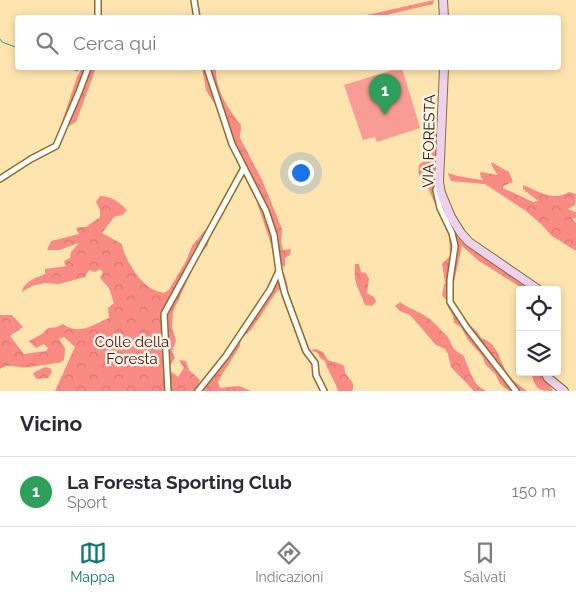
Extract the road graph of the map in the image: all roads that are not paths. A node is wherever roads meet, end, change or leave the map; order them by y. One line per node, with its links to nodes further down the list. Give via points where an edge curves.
1 (98, 0): 4 (street)
2 (194, 0): 5 (street)
3 (443, 0): 6 (main road)
4 (98, 15)
5 (196, 15)
6 (444, 15)
7 (87, 70): 11 (street, via 56,146)
8 (207, 70): 10 (street, via 232,144)
9 (444, 70): 12 (main road, VIA FORESTA)
10 (244, 168): 13 (street, via 266,211 274,235); 16 (street, via 164,314)
11 (0, 179)
12 (440, 182): 14 (main road, VIA FORESTA, via 444,202 461,233 481,251); 19 (street, via 436,190 440,208 455,246 450,302)
13 (279, 271): 17 (street, via 226,356); 18 (street, via 296,326 306,351 315,363 316,375)
14 (533, 286)
15 (547, 376): 20 (main road)
16 (168, 391)
17 (198, 391)
18 (324, 391)
19 (516, 391)
20 (564, 391)

